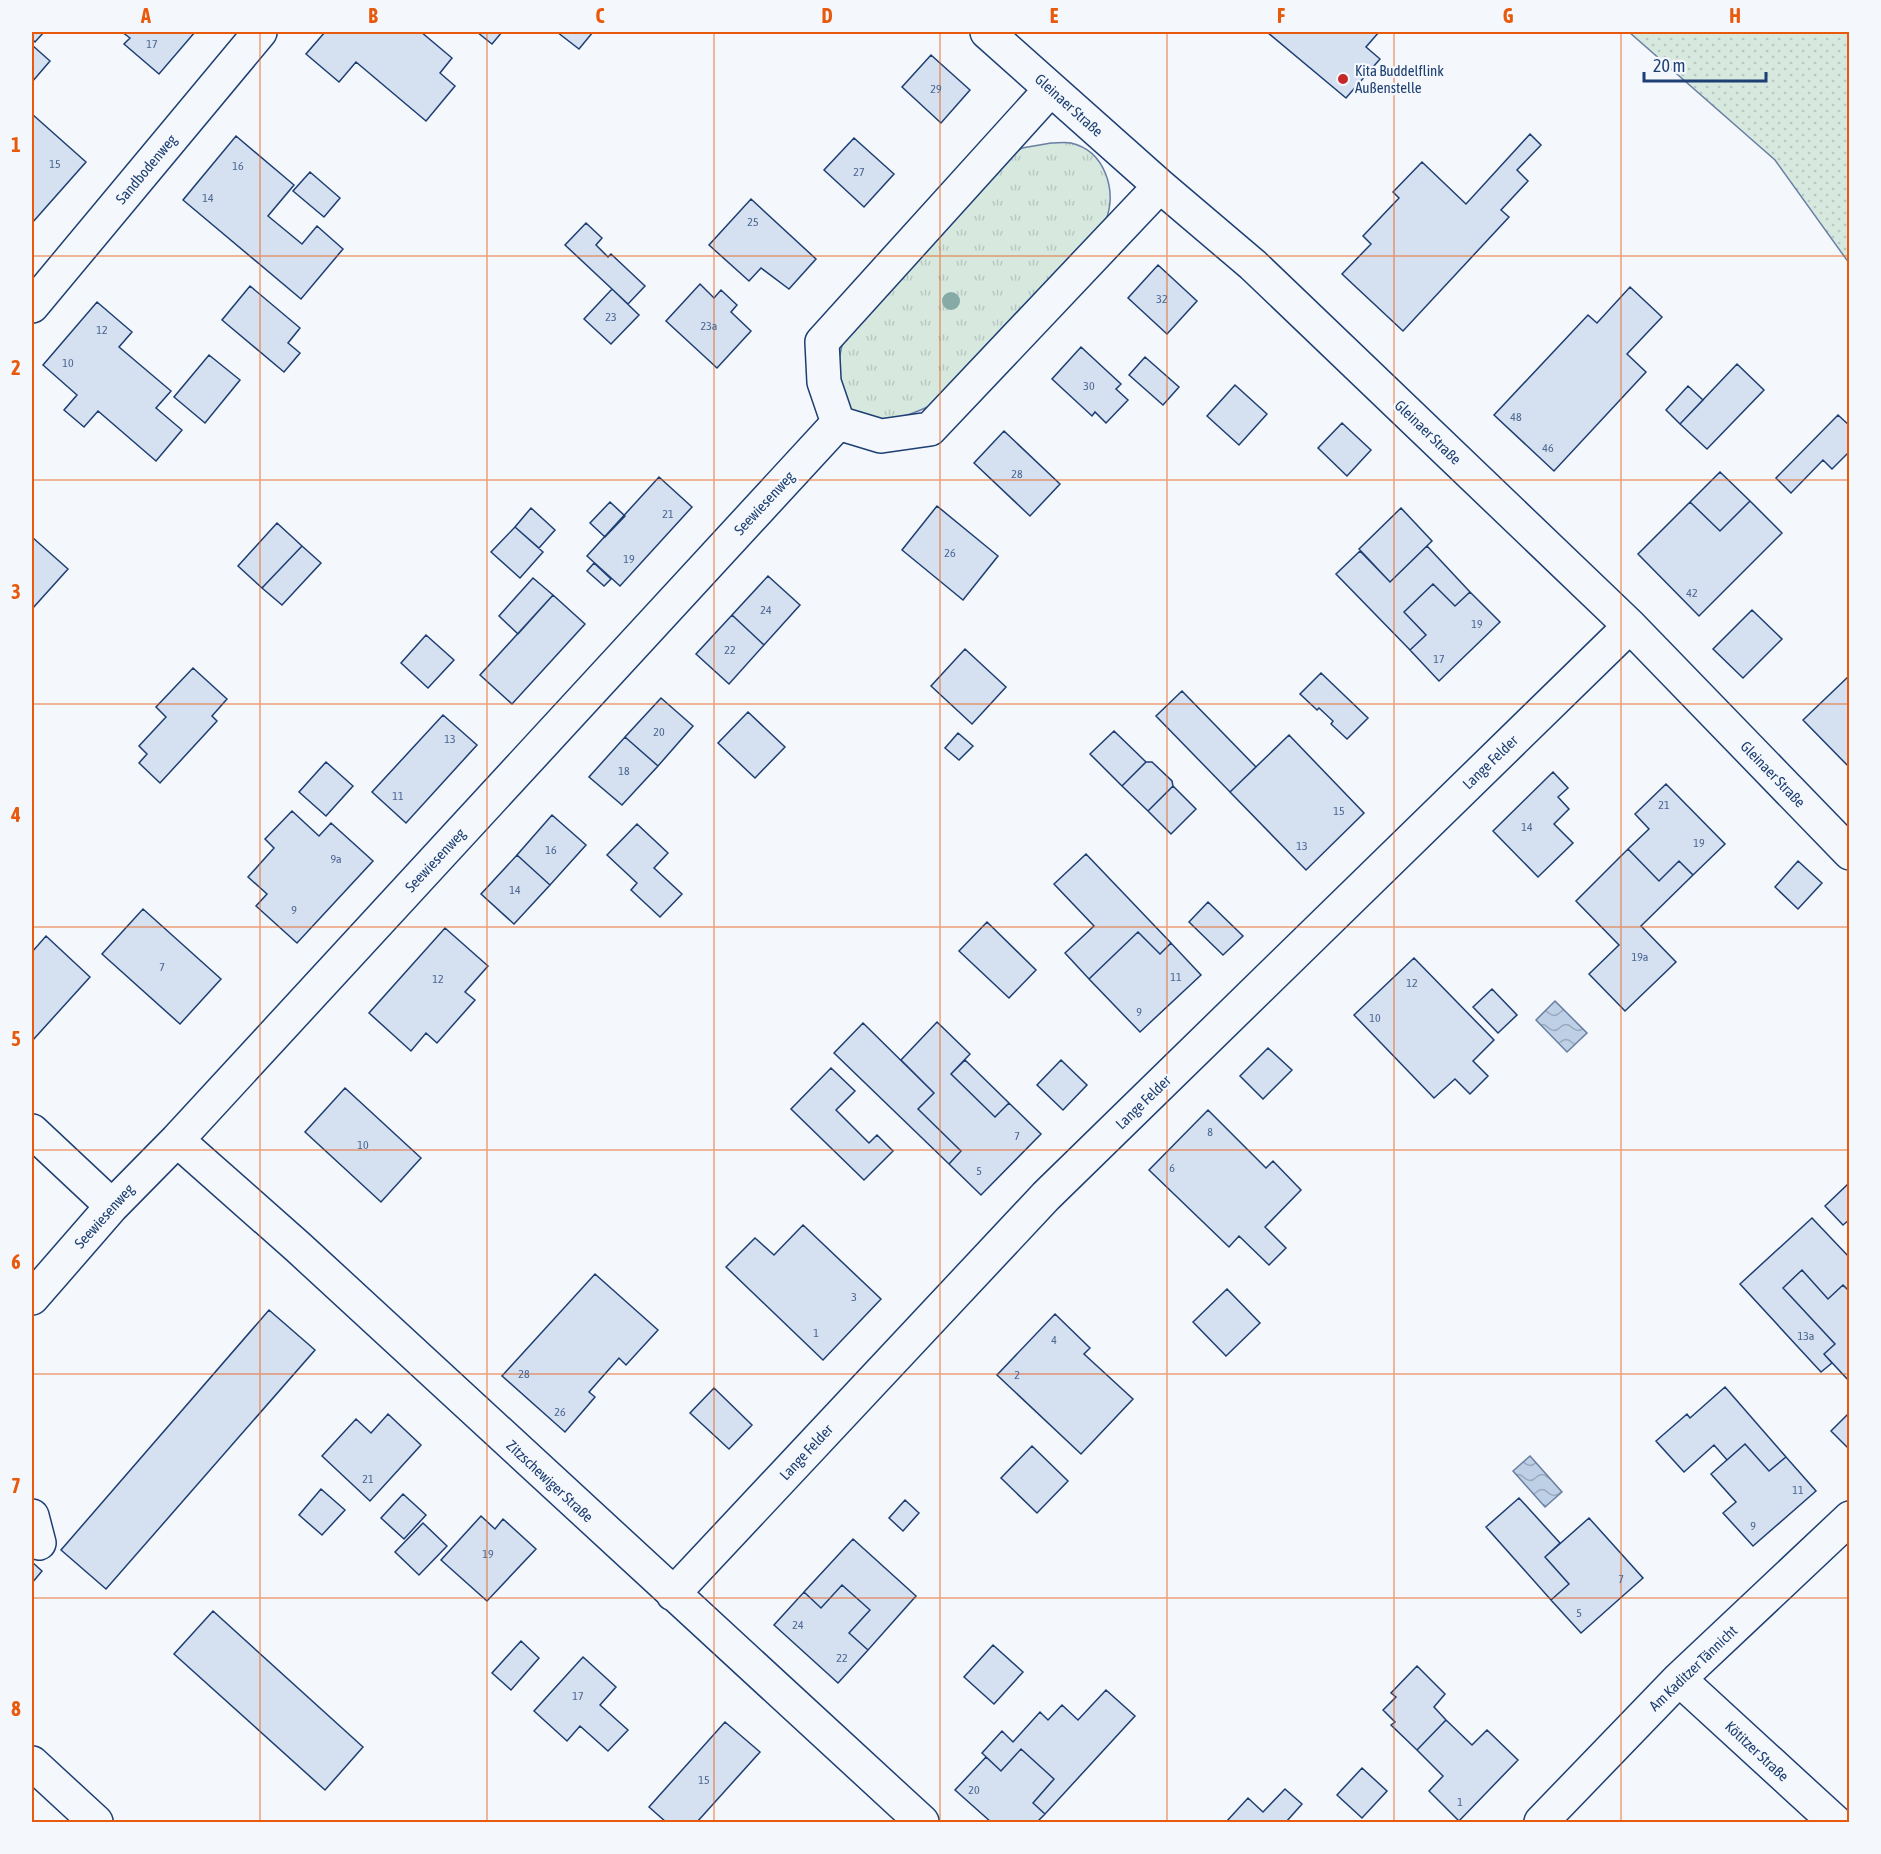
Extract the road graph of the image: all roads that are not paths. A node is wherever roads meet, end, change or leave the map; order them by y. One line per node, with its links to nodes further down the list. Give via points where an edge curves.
1 (260, 32): 5 (street, Sandbodenweg)
2 (987, 32): 3 (street, Gleinaer Straße)
3 (1051, 89): 4 (street, Gleinaer Straße); 6 (street, via 822,342 824,382)
4 (1160, 186): 6 (street, via 930,429 881,435); 7 (street, Gleinaer Straße, via 1252,265)
5 (32, 306)
6 (838, 423): 10 (street, Seewiesenweg)
7 (1630, 626): 8 (street, Gleinaer Straße); 14 (street, Lange Felder, via 1046,1196)
8 (1850, 853)
9 (32, 1131): 11 (street)
10 (177, 1140): 11 (street, Seewiesenweg); 14 (street, Zitzschewiger Straße)
11 (112, 1206): 12 (street, Seewiesenweg)
12 (32, 1298)
13 (1850, 1518): 15 (street, Am Kaditzer Tännicht)
14 (673, 1594): 18 (street, Zitzschewiger Straße)
15 (1679, 1679): 19 (street, Am Kaditzer Tännicht); 20 (street, Kötitzer Straße)
16 (32, 1763): 17 (street)
17 (96, 1822)
18 (922, 1822)
19 (1541, 1822)
20 (1834, 1822)

